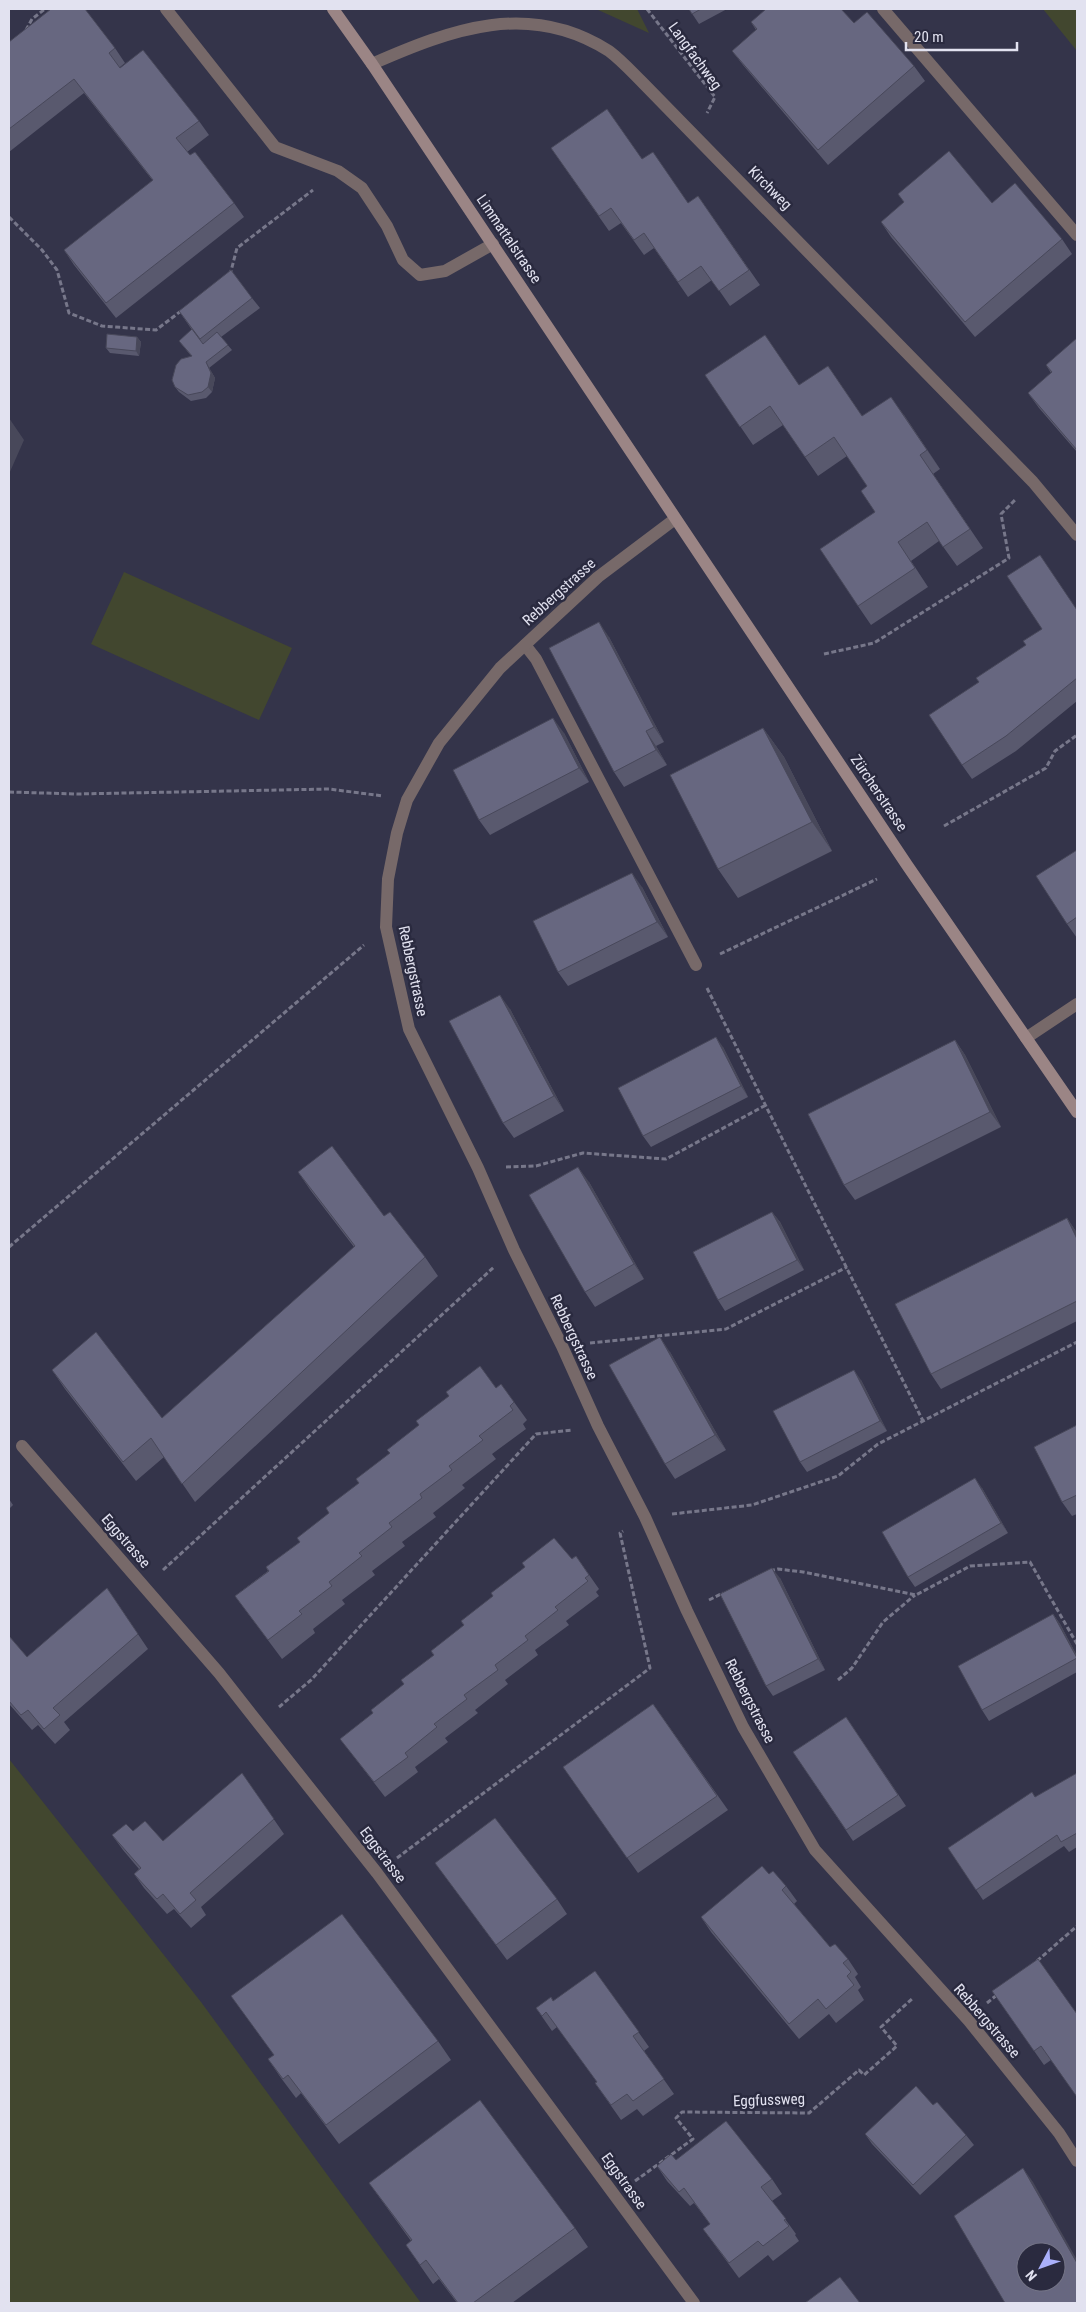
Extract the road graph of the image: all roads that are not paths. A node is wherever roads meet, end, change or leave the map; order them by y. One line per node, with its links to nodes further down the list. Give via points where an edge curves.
1 (166, 9): 6 (street, via 275,148 338,171 362,188 387,226 402,260 420,275 445,271)
2 (332, 9): 4 (main road, Limmattalstrasse)
3 (884, 9): 5 (street)
4 (372, 64): 6 (main road, Limmattalstrasse); 9 (street, Kirchweg, via 434,37 498,19 534,18 573,31 608,50 1033,482)
5 (1077, 234)
6 (493, 244): 7 (main road, Limmattalstrasse)
7 (656, 490): 8 (main road, Zürcherstrasse)
8 (675, 519): 10 (street, Rebbergstrasse, via 598,577); 13 (main road, Zürcherstrasse)
9 (1077, 535)
10 (524, 645): 11 (street, via 536,660); 16 (street, Rebbergstrasse, via 500,668 439,743 407,800 397,833 388,879 386,927 408,1029 478,1168 514,1250 645,1517 743,1727 814,1850 969,2021 1059,2133)
11 (696, 965)
12 (1077, 1004): 13 (street)
13 (1026, 1038): 14 (main road, Zürcherstrasse)
14 (1077, 1112)
15 (22, 1446): 17 (street, Eggstrasse, via 219,1673 376,1873)
16 (1077, 2161)
17 (694, 2303)

